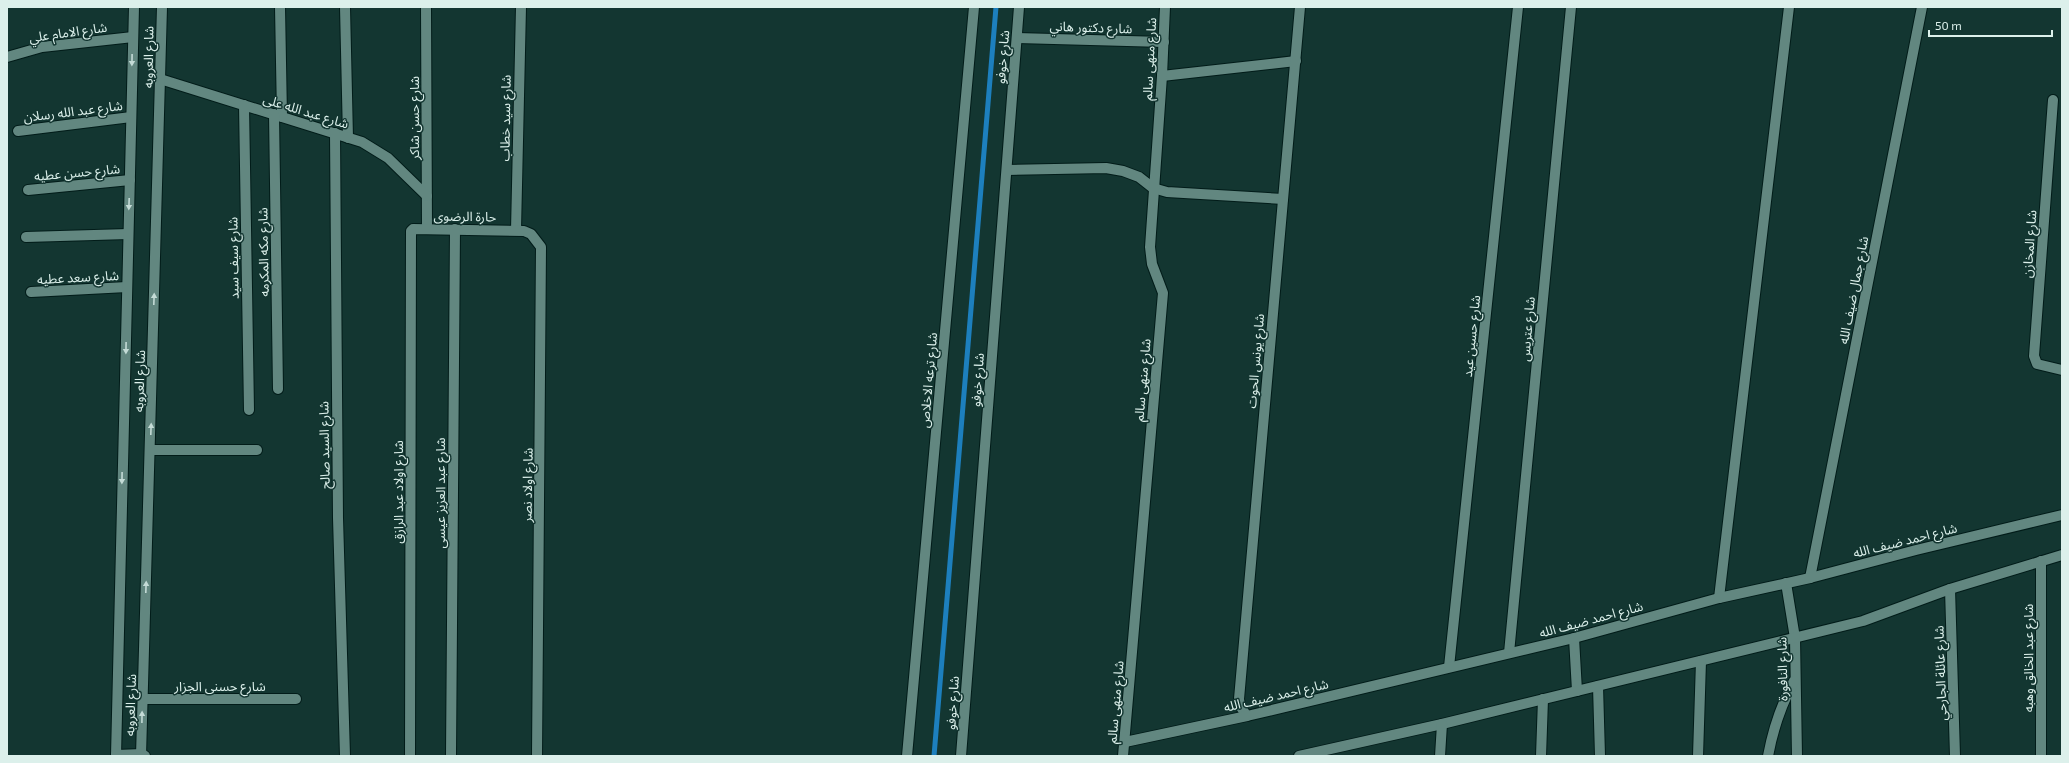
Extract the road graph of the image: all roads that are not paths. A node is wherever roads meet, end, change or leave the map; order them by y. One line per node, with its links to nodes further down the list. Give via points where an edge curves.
1 (134, 7): 15 (street, شارع العروبه)
2 (162, 7): 21 (street, شارع العروبه)
3 (280, 7): 24 (street, شارع مكه المكرمه)
4 (345, 7): 28 (street)
5 (426, 7): 33 (street, شارع حسن شاكر)
6 (521, 7): 38 (street, شارع سيد خطاب)
7 (974, 7): 75 (street, شارع ترعه الاخلاص)
8 (1019, 7): 16 (street, شارع خوفو)
9 (1165, 7): 17 (street, شارع منهى سالم)
10 (1300, 7): 19 (street, شارع يونس الحوت)
11 (1518, 7): 59 (street, شارع حسين عيد)
12 (1571, 7): 57 (street, شارع عتريس)
13 (1789, 7): 54 (street)
14 (1922, 7): 51 (street, شارع جمال ضيف الله)
15 (133, 37): 18 (street, شارع الامام علي, via 42,47); 25 (street, شارع العروبه, one-way to 25)
16 (1017, 38): 17 (street, شارع دكتور هاني); 29 (street, شارع خوفو)
17 (1164, 42): 20 (street, شارع منهى سالم)
18 (7, 57)
19 (1296, 61): 20 (street); 34 (street, شارع يونس الحوت)
20 (1162, 76): 31 (street, شارع منهى سالم)
21 (160, 79): 23 (street, شارع عبد الله على); 46 (street, شارع العروبه, one-way to 21)
22 (2053, 100): 43 (street, شارع المخازن, via 2034,356 2037,364 2041,366)
23 (244, 105): 24 (street, شارع عبد الله على); 45 (street, شارع سيف سيد)
24 (278, 116): 27 (street, شارع عبد الله على); 44 (street, شارع مكه المكرمه)
25 (131, 117): 26 (street, شارع عبد الله رسلان); 30 (street, شارع العروبه)
26 (18, 130)
27 (334, 133): 28 (street, شارع عبد الله على); 71 (street, شارع السيد صالح, via 338,518)
28 (348, 138): 33 (street, شارع عبد الله على, via 362,142 388,158)
29 (1006, 170): 31 (street, via 1123,170 1139,177); 76 (street, شارع خوفو)
30 (130, 180): 32 (street, شارع حسن عطيه); 39 (street, شارع العروبه, one-way to 39)
31 (1153, 188): 34 (street, via 1181,194); 68 (street, شارع منهى سالم, via 1150,247 1152,264 1162,293)
32 (28, 190)
33 (427, 196): 36 (street, شارع حسن شاكر)
34 (1283, 199): 66 (street, شارع يونس الحوت, via 1239,699 1240,706)
35 (413, 229): 36 (street, حارة الرضوى); 72 (street, شارع اولاد عبد الرازق, via 410,231)
36 (428, 229): 37 (street, حارة الرضوى)
37 (455, 229): 38 (street, حارة الرضوى); 73 (street, شارع عبد العزيز عيسى)
38 (516, 230): 74 (street, شارع اولاد نصر, via 531,234 537,240 542,255)
39 (128, 234): 40 (street); 41 (street, شارع العروبه)
40 (26, 237)
41 (127, 288): 42 (street, شارع سعد عطيه); 70 (street, شارع العروبه, one-way to 70)
42 (31, 292)
43 (2062, 370)
44 (278, 389)
45 (249, 410)
46 (150, 450): 47 (street); 63 (street, شارع العروبه, one-way to 46)
47 (257, 450)
48 (2062, 515): 51 (street, شارع احمد ضيف الله)
49 (2062, 555): 50 (street)
50 (2041, 561): 53 (street); 86 (street, شارع عبد الخالق وهبه)
51 (1810, 578): 52 (street, شارع احمد ضيف الله)
52 (1786, 583): 54 (street, شارع احمد ضيف الله); 56 (street, شارع النافورة)
53 (1950, 589): 56 (street, via 1863,621); 85 (street, شارع عائلة الجارحي)
54 (1719, 598): 55 (street, شارع احمد ضيف الله)
55 (1574, 638): 57 (street, شارع احمد ضيف الله); 62 (street)
56 (1795, 638): 58 (street); 60 (street, شارع النافورة)
57 (1509, 653): 59 (street, شارع احمد ضيف الله)
58 (1701, 661): 61 (street); 82 (street)
59 (1449, 667): 66 (street, شارع احمد ضيف الله)
60 (1795, 678): 83 (street, via 1782,704); 84 (street, شارع النافورة)
61 (1598, 686): 62 (street); 81 (street)
62 (1576, 691): 65 (street)
63 (143, 699): 64 (street, شارع حسنى الجزار); 69 (street, شارع العروبه, one-way to 63)
64 (296, 699)
65 (1543, 699): 67 (street); 80 (street)
66 (1247, 716): 68 (street, شارع احمد ضيف الله)
67 (1442, 724): 78 (street); 79 (street)
68 (1124, 742): 77 (street, شارع منهى سالم)
69 (142, 755): 70 (street)
70 (116, 756)
71 (345, 756)
72 (410, 756)
73 (450, 756)
74 (537, 756)
75 (907, 756)
76 (961, 756)
77 (1123, 756)
78 (1299, 756)
79 (1440, 756)
80 (1541, 756)
81 (1600, 756)
82 (1698, 756)
83 (1768, 756)
84 (1797, 756)
85 (1955, 756)
86 (2041, 756)

